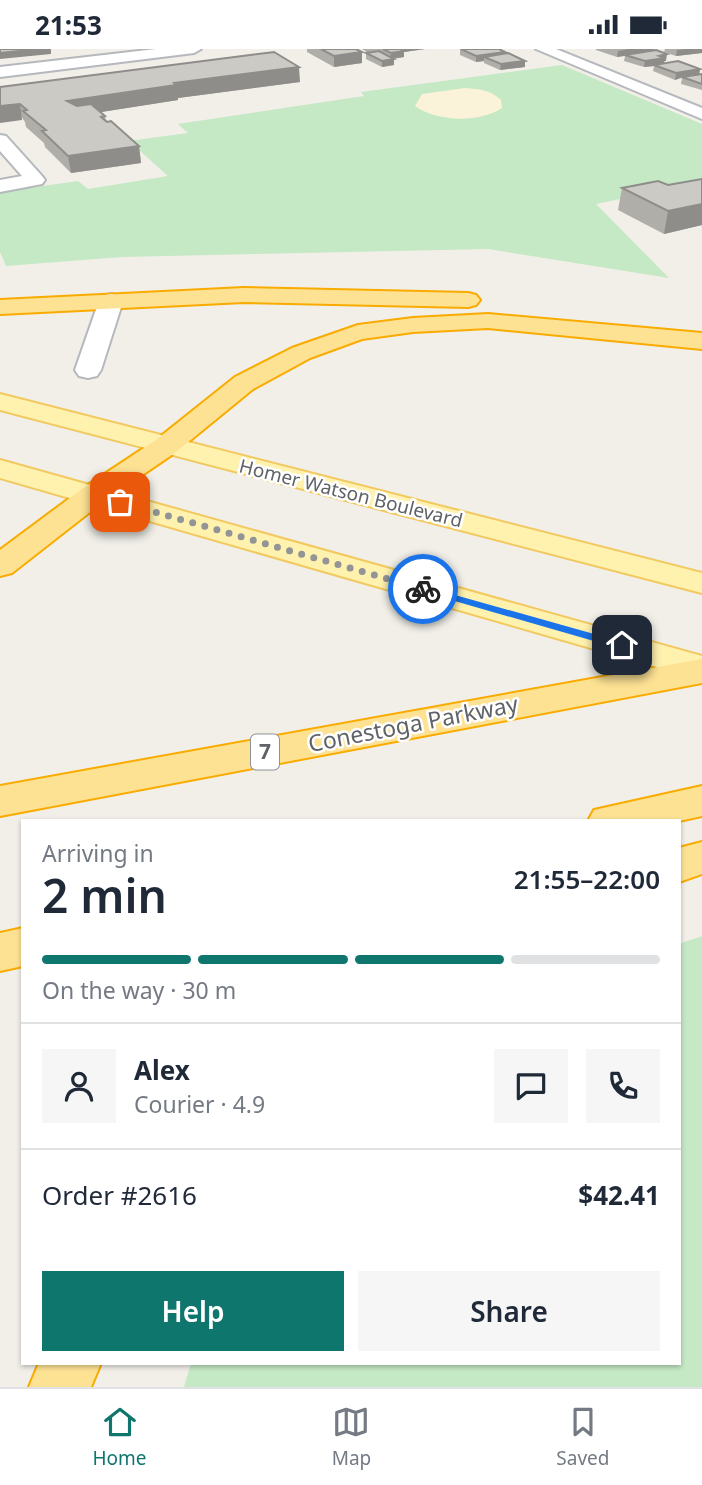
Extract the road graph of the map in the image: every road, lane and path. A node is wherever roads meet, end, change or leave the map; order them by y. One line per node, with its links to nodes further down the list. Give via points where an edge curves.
1 (194, 49): 3 (street)
2 (543, 49): 5 (street)
3 (106, 54): 4 (street)
4 (0, 72)
5 (702, 114)
6 (0, 141): 7 (street, via 35,180)
7 (0, 186)
8 (111, 301): 9 (highway); 10 (highway, via 244,295 500,301); 12 (street)
9 (0, 307)
10 (702, 331)
11 (702, 341): 14 (highway, via 488,321 358,332 301,353 244,383)
12 (88, 370)
13 (0, 403): 14 (main road, Homer Watson Boulevard)
14 (166, 446): 16 (highway); 18 (main road, Homer Watson Boulevard)
15 (0, 469): 16 (main road)
16 (93, 495): 17 (highway); 19 (main road)
17 (0, 566)
18 (702, 583)
19 (702, 670): 20 (highway, Conestoga Parkway / 7)
20 (0, 801)
21 (702, 801): 22 (highway)
22 (618, 819)
23 (702, 858): 24 (highway)
24 (681, 864)
25 (21, 947): 26 (highway)
26 (0, 952)
27 (69, 1365): 28 (highway)
28 (60, 1387)

